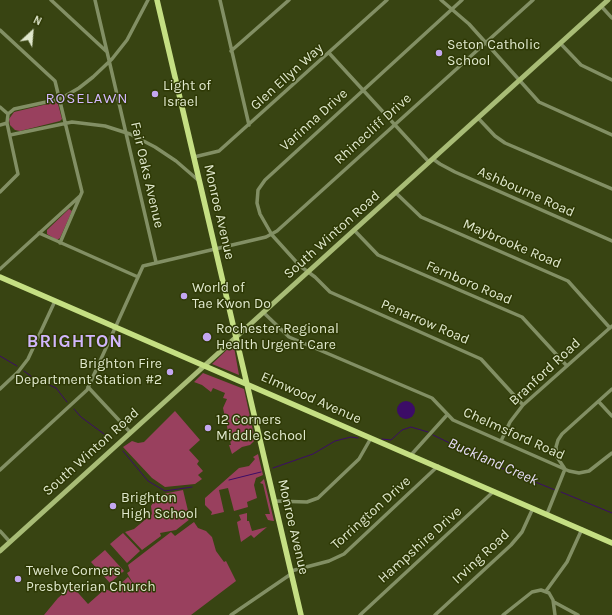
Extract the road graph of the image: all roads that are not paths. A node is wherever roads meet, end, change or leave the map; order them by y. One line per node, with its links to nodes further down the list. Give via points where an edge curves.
1 (51, 0): 18 (street)
2 (94, 0): 18 (street, Fair Oaks Avenue)
3 (148, 0): 21 (street, via 127,40)
4 (157, 0): 37 (main road, Monroe Avenue)
5 (220, 0): 19 (street)
6 (289, 0): 19 (street)
7 (387, 0): 20 (street, Glen Ellyn Way)
8 (441, 0): 13 (street)
9 (462, 0): 13 (street, Varinna Drive)
10 (533, 0): 16 (street, Rhinecliff Drive)
11 (608, 0): 12 (main road, South Winton Road)
12 (601, 6): 14 (street); 17 (main road, South Winton Road)
13 (452, 9): 16 (street); 24 (street, Varinna Drive)
14 (612, 18)
15 (0, 30): 25 (street, via 54,79)
16 (486, 43): 22 (street); 33 (street, Rhinecliff Drive)
17 (560, 43): 22 (main road, South Winton Road); 23 (street, via 581,66)
18 (107, 51): 21 (street, Fair Oaks Avenue)
19 (231, 51): 32 (street)
20 (330, 53): 24 (street, Ashbourne Road); 32 (street, Glen Ellyn Way)
21 (109, 62): 25 (street, via 79,88); 34 (street, Fair Oaks Avenue)
22 (519, 80): 28 (main road, South Winton Road); 35 (street, via 542,104)
23 (612, 80)
24 (363, 90): 33 (street, Ashbourne Road); 46 (street, Varinna Drive, via 261,184 257,194 258,208)
25 (60, 99): 27 (street, via 18,108); 30 (street)
26 (0, 107): 27 (street)
27 (8, 114): 29 (street)
28 (478, 118): 38 (main road, South Winton Road); 40 (street, via 495,136 506,143)
29 (7, 123): 31 (street); 36 (street)
30 (65, 123): 34 (street, via 96,124); 36 (street); 43 (street)
31 (0, 124)
32 (249, 125): 37 (street, Glen Ellyn Way, via 219,151)
33 (395, 125): 38 (street, Ashbourne Road); 46 (street, Rhinecliff Drive)
34 (126, 132): 39 (street, via 162,152); 50 (street, Fair Oaks Avenue)
35 (612, 134)
36 (10, 135): 41 (street, via 18,174)
37 (194, 157): 39 (main road, Monroe Avenue)
38 (431, 161): 42 (main road, South Winton Road); 47 (street, Ashbourne Road)
39 (199, 181): 49 (main road, Monroe Avenue)
40 (612, 189)
41 (0, 192)
42 (396, 193): 44 (main road, South Winton Road); 58 (street, Maybrooke Road, via 413,211 426,219 568,281)
43 (81, 196): 45 (street); 48 (street)
44 (354, 230): 52 (main road, South Winton Road); 61 (street, Fernboro Road, via 378,255 522,317)
45 (39, 233): 48 (street); 51 (street)
46 (272, 235): 49 (street, Rhinecliff Drive); 52 (street, Varinna Drive)
47 (612, 241)
48 (60, 243): 53 (street)
49 (215, 248): 50 (street, Rhinecliff Drive); 59 (main road, Monroe Avenue)
50 (156, 262): 53 (street, Rhinecliff Drive, via 143,266)
51 (0, 269)
52 (308, 272): 56 (main road, South Winton Road); 67 (street, Penarrow Road, via 338,297 481,359)
53 (138, 276): 57 (street)
54 (0, 277): 55 (main road, Elmwood Avenue)
55 (55, 301): 57 (main road, Elmwood Avenue); 64 (street, via 28,359)
56 (263, 312): 59 (main road, South Winton Road); 68 (street, Chelmsford Road, via 289,337 432,398)
57 (115, 327): 60 (main road, Elmwood Avenue); 63 (street)
58 (611, 327): 61 (street, Branford Road)
59 (236, 337): 60 (main road, South Winton Road); 62 (main road, Monroe Avenue)
60 (204, 366): 62 (main road, Elmwood Avenue); 70 (main road, South Winton Road)
61 (567, 366): 67 (street, Branford Road)
62 (247, 384): 71 (main road, Elmwood Avenue); 79 (main road, Monroe Avenue)
63 (88, 387): 70 (street); 77 (street)
64 (0, 389)
65 (612, 389): 66 (street)
66 (598, 402): 69 (street); 76 (street, via 558,440 557,457)
67 (523, 405): 72 (street, Branford Road)
68 (447, 415): 72 (street, Chelmsford Road); 74 (street)
69 (612, 416)
70 (130, 432): 84 (main road, South Winton Road)
71 (371, 438): 74 (main road, Elmwood Avenue); 79 (street, via 359,459 318,498 307,502)
72 (501, 440): 76 (street, Chelmsford Road)
73 (612, 452): 76 (street, Chelmsford Road, via 589,471 575,472)
74 (411, 455): 75 (main road, Elmwood Avenue)
75 (438, 466): 78 (main road, Elmwood Avenue); 87 (street, Torrington Drive, via 344,554 329,562)
76 (565, 469): 81 (street)
77 (0, 470)
78 (494, 491): 80 (main road, Elmwood Avenue); 92 (street, Hampshire Drive)
79 (274, 501): 87 (main road, Monroe Avenue)
80 (533, 508): 81 (main road, Elmwood Avenue); 93 (street, Irving Road, via 522,532 511,545)
81 (547, 514): 82 (main road, Elmwood Avenue)
82 (582, 529): 85 (main road, Elmwood Avenue); 88 (street, via 568,562)
83 (0, 531): 84 (street)
84 (10, 542): 86 (main road, South Winton Road)
85 (612, 543)
86 (0, 551)
87 (291, 572): 90 (street); 91 (main road, Monroe Avenue)
88 (546, 591): 89 (street); 94 (street, via 532,592)
89 (554, 602): 95 (street); 96 (street)
90 (231, 615)
91 (301, 615)
92 (360, 615)
93 (434, 615)
94 (503, 615)
95 (555, 615)
96 (578, 615)

